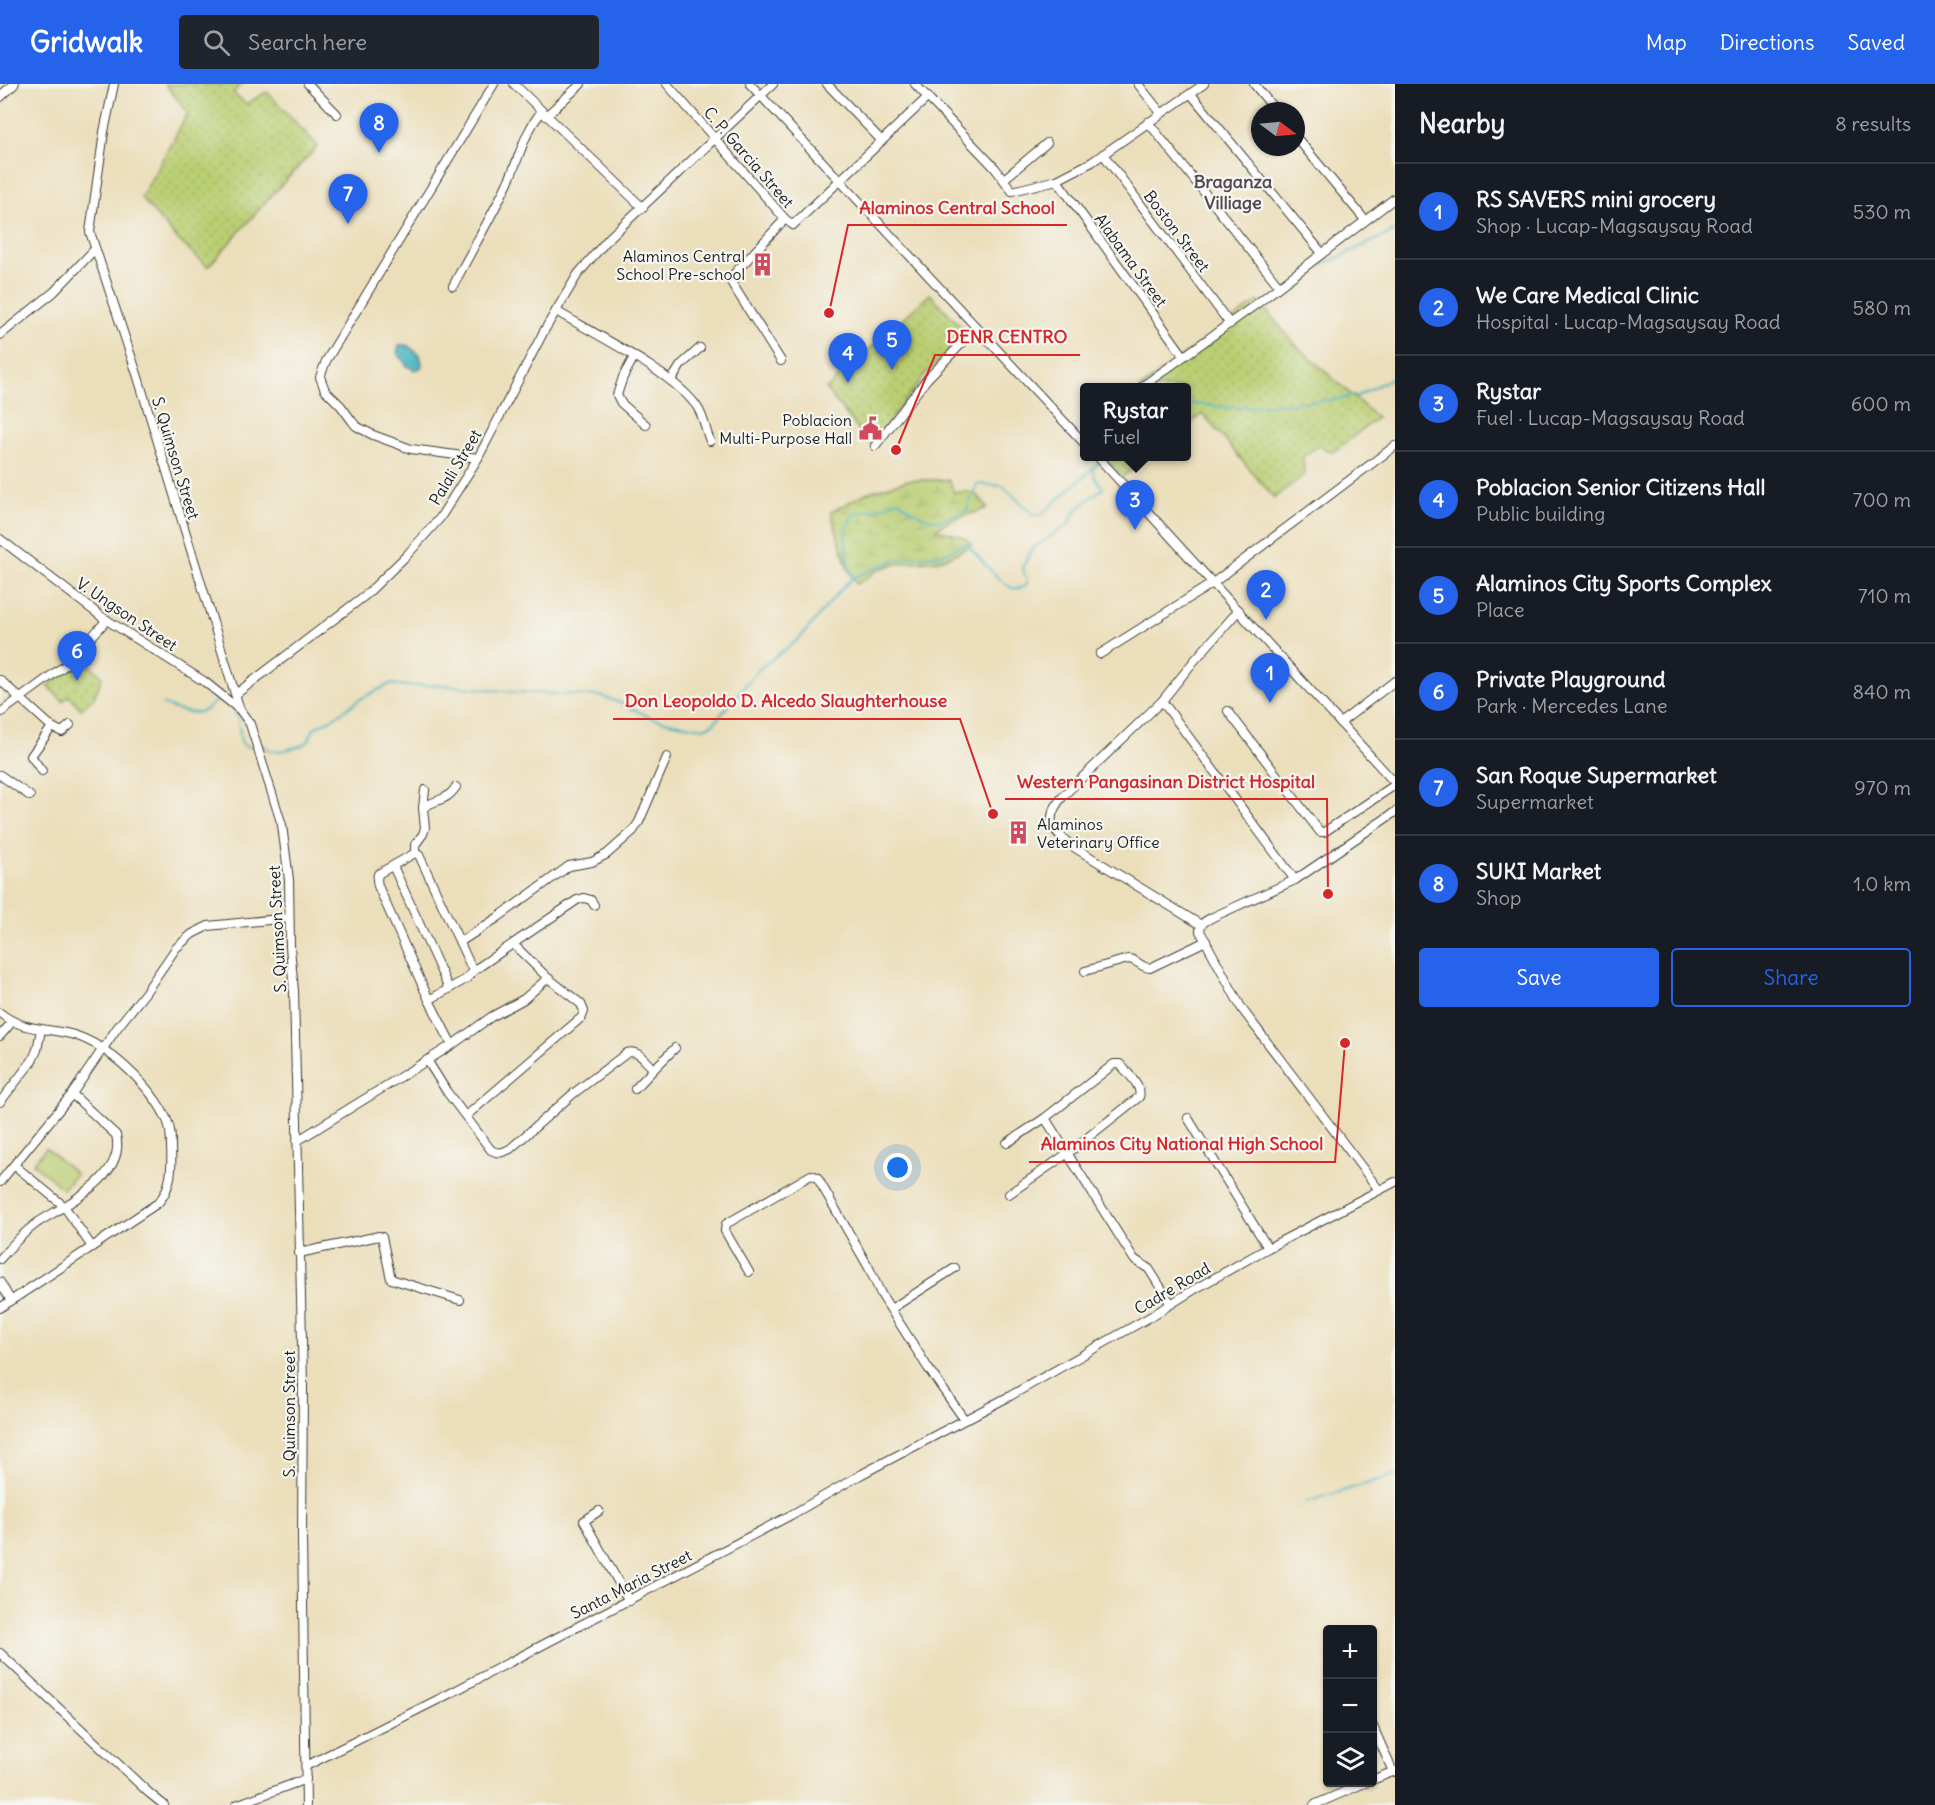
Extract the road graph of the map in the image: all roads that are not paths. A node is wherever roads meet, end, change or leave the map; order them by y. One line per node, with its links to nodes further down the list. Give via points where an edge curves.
1 (15, 84): 16 (main road)
2 (114, 84): 36 (street, S. Quimson Street, via 90,232)
3 (308, 84): 21 (street)
4 (495, 84): 55 (street, via 326,361 320,377 325,390 356,426 373,435 411,449)
5 (514, 84): 22 (street)
6 (581, 84): 22 (street)
7 (668, 84): 24 (street, C. P. Garcia Street)
8 (750, 84): 17 (street)
9 (773, 84): 17 (street, Palali Street)
10 (827, 84): 25 (street)
11 (915, 84): 18 (street)
12 (1138, 84): 20 (street)
13 (1204, 84): 15 (street)
14 (1254, 84): 19 (street)
15 (1191, 94): 20 (street); 37 (street)
16 (0, 96)
17 (761, 97): 24 (street, Palali Street); 30 (street)
18 (928, 97): 25 (street); 29 (street)
19 (1269, 102)
20 (1161, 113): 23 (street)
21 (337, 114)
22 (544, 114): 33 (street); 38 (street, via 527,132 487,226)
23 (1148, 122): 28 (street); 39 (street)
24 (715, 140): 33 (street, Palali Street); 34 (street, C. P. Garcia Street)
25 (881, 140): 30 (street)
26 (1047, 142): 29 (street)
27 (1305, 148): 35 (street)
28 (1103, 154): 31 (street); 41 (street, Boston Street)
29 (1004, 179): 31 (street, via 1012,191)
30 (840, 180): 34 (street, C. P. Garcia Street, via 796,224); 42 (street)
31 (1057, 180): 45 (street, Alabama Street)
32 (1395, 198): 35 (street)
33 (643, 208): 40 (street, Palali Street, via 609,238 578,274)
34 (785, 219): 47 (street, via 733,275 731,282)
35 (1365, 220): 37 (street)
36 (95, 249): 43 (street, via 54,292); 64 (street, S. Quimson Street)
37 (1322, 253): 39 (street)
38 (453, 286)
39 (1279, 286): 41 (street)
40 (556, 311): 46 (street); 55 (street, Palali Street)
41 (1230, 324): 45 (street)
42 (977, 328): 51 (street); 53 (street, via 927,379)
43 (0, 335)
44 (700, 348): 48 (street, via 681,365)
45 (1184, 355): 49 (street)
46 (634, 357): 48 (street); 50 (street, via 617,395)
47 (781, 361)
48 (671, 381): 52 (street, via 699,411)
49 (1146, 383)
50 (646, 425)
51 (1080, 435)
52 (710, 441)
53 (875, 446)
54 (1395, 446): 58 (street)
55 (478, 458): 64 (street, Palali Street, via 440,518 386,577)
56 (1102, 461): 58 (street)
57 (0, 539): 60 (street, V. Ungson Street)
58 (1213, 584): 59 (street); 61 (street)
59 (1239, 610): 66 (street); 70 (street)
60 (107, 620): 65 (street, via 67,664); 67 (street, V. Ungson Street, via 205,682)
61 (1100, 654)
62 (0, 680): 65 (street)
63 (1395, 681): 70 (street)
64 (236, 694): 67 (street, S. Quimson Street)
65 (20, 698): 69 (street); 72 (street)
66 (1162, 701): 84 (street); 87 (street, via 1064,795 1053,810 1052,827 1072,846)
67 (240, 710): 86 (street, S. Quimson Street, via 250,724 282,825)
68 (1228, 711): 76 (street, via 1320,832)
69 (0, 713)
70 (1340, 723): 76 (street)
71 (70, 726): 72 (street, via 62,732)
72 (52, 727): 74 (street, via 31,756)
73 (667, 757): 89 (street, via 633,831 596,861 569,866)
74 (42, 771)
75 (0, 775): 79 (street)
76 (1395, 784)
77 (456, 787): 80 (street, via 447,798)
78 (425, 790): 80 (street)
79 (30, 796)
80 (423, 808): 82 (street, via 425,828 415,844)
81 (1395, 812): 84 (street)
82 (415, 853): 83 (street); 89 (street, via 421,857)
83 (393, 866): 94 (street); 95 (street, via 378,874 377,880)
84 (1295, 880): 87 (street)
85 (594, 905): 90 (street, via 584,897 577,900)
86 (289, 918): 102 (street, via 208,926 192,934 176,948); 111 (street, S. Quimson Street)
87 (1201, 925): 88 (street)
88 (1206, 941): 92 (street, via 1150,968 1128,959); 117 (street, via 1242,1008)
89 (460, 942): 91 (street)
90 (513, 944): 91 (street); 93 (street)
91 (473, 971): 94 (street)
92 (1085, 971)
93 (548, 978): 100 (street, via 524,999); 108 (street, via 580,1004 582,1017)
94 (449, 989): 95 (street)
95 (429, 1000): 100 (street)
96 (0, 1013): 97 (street)
97 (12, 1022): 98 (street); 99 (street)
98 (40, 1030): 102 (street, via 75,1035); 107 (street, via 32,1061)
99 (0, 1036)
100 (452, 1045): 103 (street)
101 (675, 1048): 104 (street)
102 (104, 1049): 106 (street); 120 (street, via 141,1083 162,1112 171,1131 172,1168 168,1188 158,1203)
103 (426, 1060): 108 (street); 111 (street)
104 (654, 1069): 105 (street); 108 (street, via 637,1053 627,1053 503,1153 490,1150)
105 (635, 1089)
106 (72, 1094): 114 (street); 119 (street, via 116,1135 118,1151 109,1171)
107 (0, 1102)
108 (466, 1116)
109 (1045, 1118): 112 (street); 113 (street); 113 (street, via 1116,1063 1140,1089 1139,1097)
110 (1188, 1118): 121 (street)
111 (297, 1141): 122 (street, S. Quimson Street)
112 (1007, 1143)
113 (1068, 1154): 118 (street); 129 (street, via 1134,1259 1149,1269)
114 (14, 1165): 115 (street); 119 (street)
115 (0, 1182)
116 (1395, 1182): 117 (street, Cadre Road)
117 (1379, 1190): 121 (street, Cadre Road)
118 (1009, 1194)
119 (64, 1206): 120 (street); 123 (street, via 35,1225)
120 (92, 1247): 128 (street)
121 (1268, 1248): 129 (street, Cadre Road)
122 (299, 1253): 127 (street, via 379,1236 391,1279); 137 (street, S. Quimson Street)
123 (0, 1259)
124 (955, 1268): 131 (street)
125 (749, 1272): 131 (street, via 725,1231 726,1224 814,1175)
126 (0, 1282): 128 (street)
127 (460, 1300)
128 (11, 1301): 130 (street)
129 (1171, 1304): 132 (street, Cadre Road)
130 (0, 1308)
131 (891, 1309): 132 (street)
132 (964, 1419): 134 (street, Santa Maria Street)
133 (599, 1511): 134 (street, via 584,1521)
134 (629, 1601): 137 (street, Santa Maria Street)
135 (0, 1653): 142 (street)
136 (1376, 1733): 138 (street)
137 (306, 1766): 140 (street, S. Quimson Street)
138 (1394, 1771): 139 (street)
139 (1377, 1778)
140 (306, 1779): 143 (street); 144 (street, S. Quimson Street)
141 (1355, 1787): 145 (street)
142 (164, 1805)
143 (236, 1805)
144 (306, 1805)
145 (1314, 1805)

